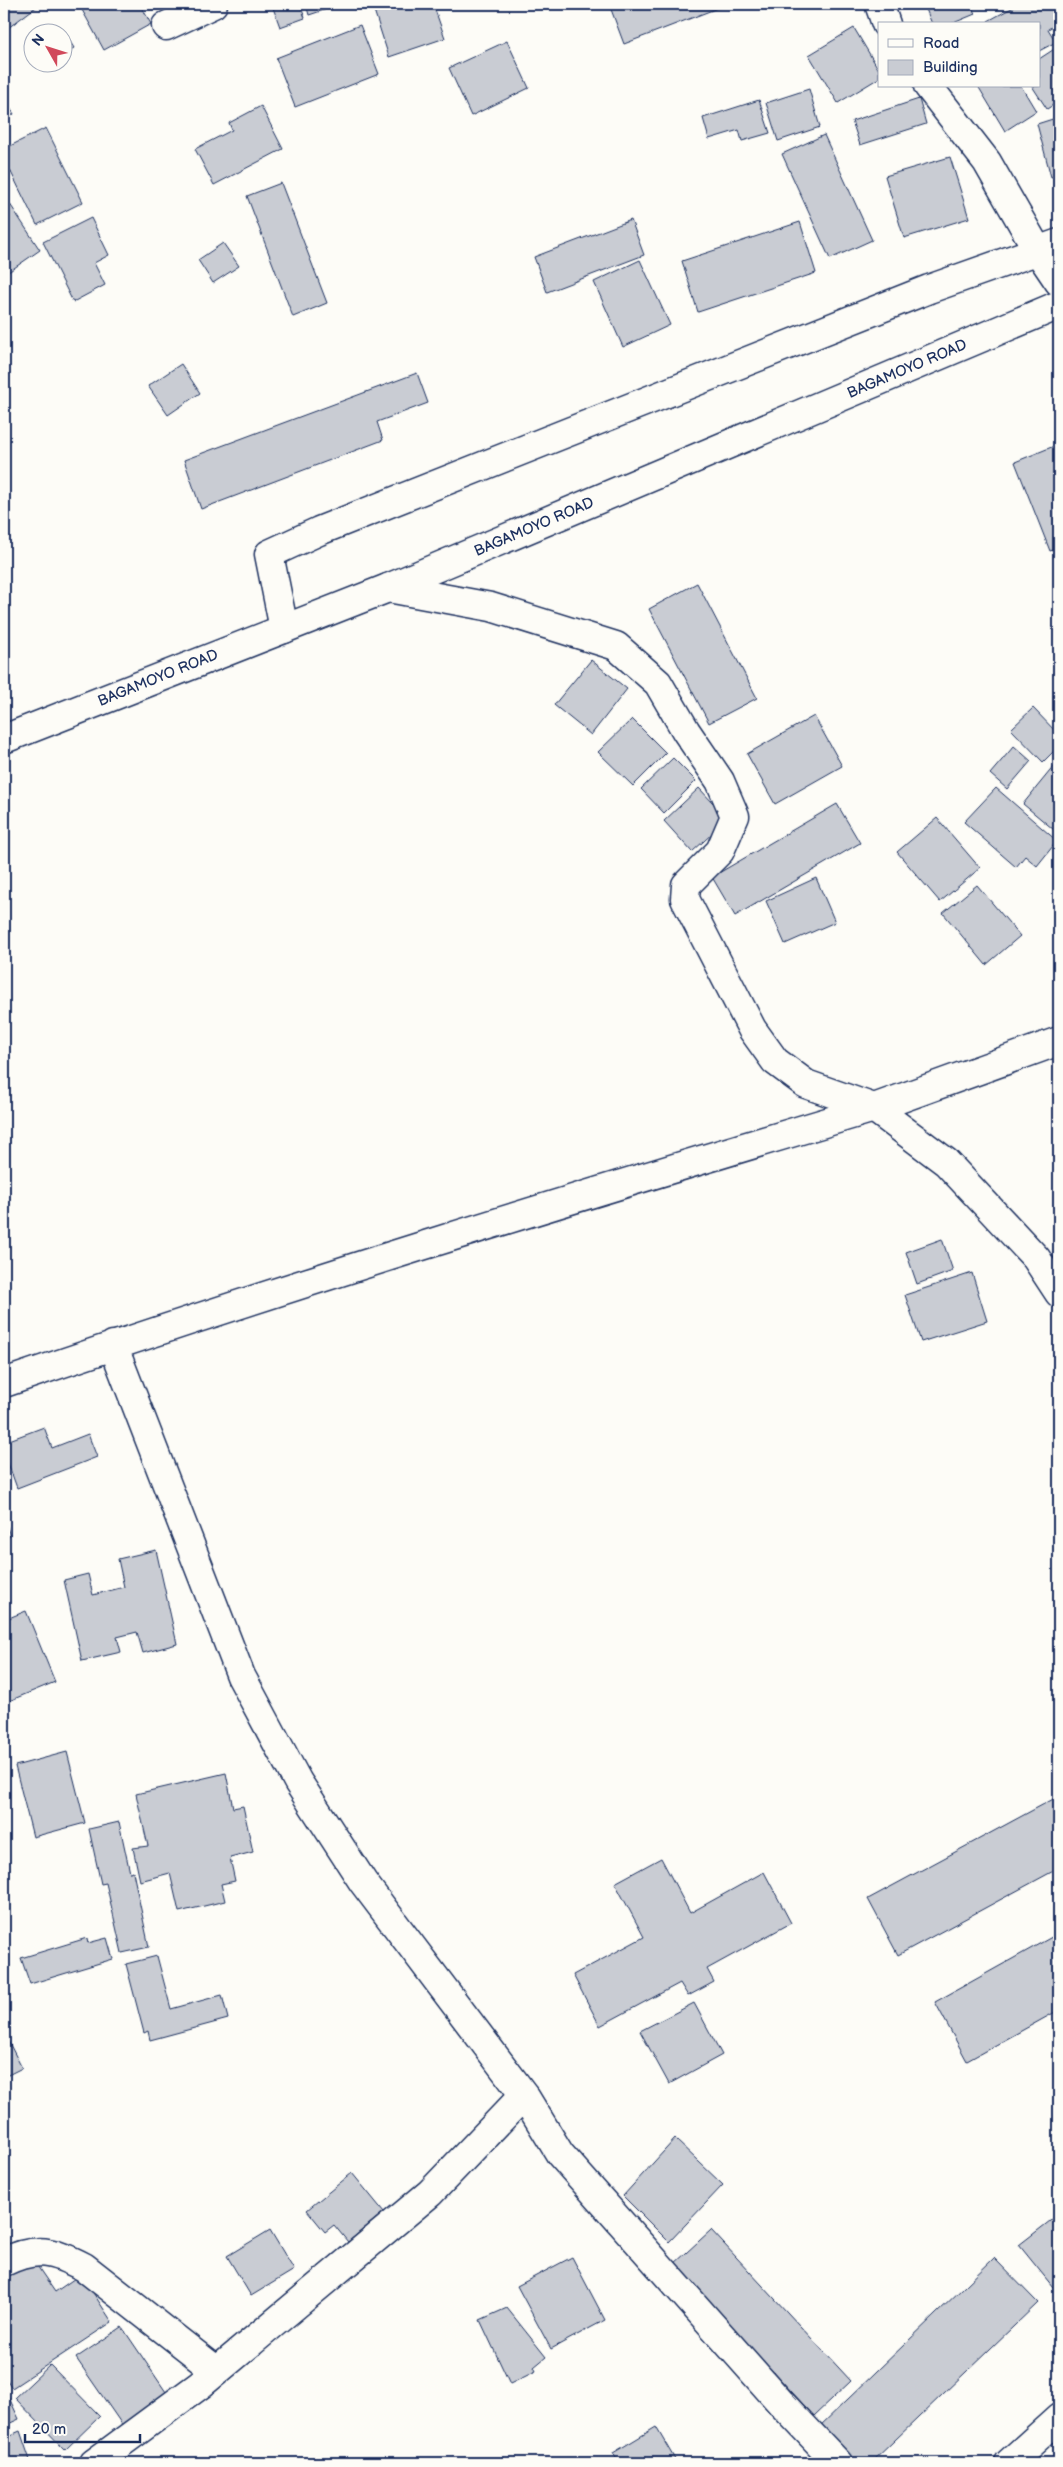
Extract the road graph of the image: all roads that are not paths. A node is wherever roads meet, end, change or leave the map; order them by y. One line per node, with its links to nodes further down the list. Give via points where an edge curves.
1 (213, 4): 4 (main road)
2 (879, 4): 3 (main road)
3 (885, 22)
4 (166, 26)
5 (930, 88): 6 (main road)
6 (1049, 247): 7 (main road); 10 (main road, via 910,296 319,531 269,554)
7 (1059, 282)
8 (1059, 305): 9 (main road, BAGAMOYO ROAD)
9 (388, 588): 10 (main road, BAGAMOYO ROAD); 13 (main road, via 491,607 616,646 658,683 720,781 735,816 720,851 686,885 685,900 752,1029 775,1061 806,1084)
10 (284, 628): 11 (main road, BAGAMOYO ROAD)
11 (4, 739)
12 (1059, 1041): 13 (main road)
13 (874, 1108): 14 (main road, via 946,1162 1036,1258); 15 (main road)
14 (1059, 1293)
15 (113, 1345): 16 (main road); 17 (main road, via 241,1676 298,1782 362,1882)
16 (4, 1382)
17 (524, 2095): 19 (main road, via 430,2193); 22 (main road, via 560,2154)
18 (4, 2262): 19 (main road, via 22,2253 40,2251 70,2259)
19 (217, 2371): 21 (main road)
20 (1059, 2418): 23 (main road)
21 (94, 2463)
22 (838, 2463)
23 (1009, 2463)

